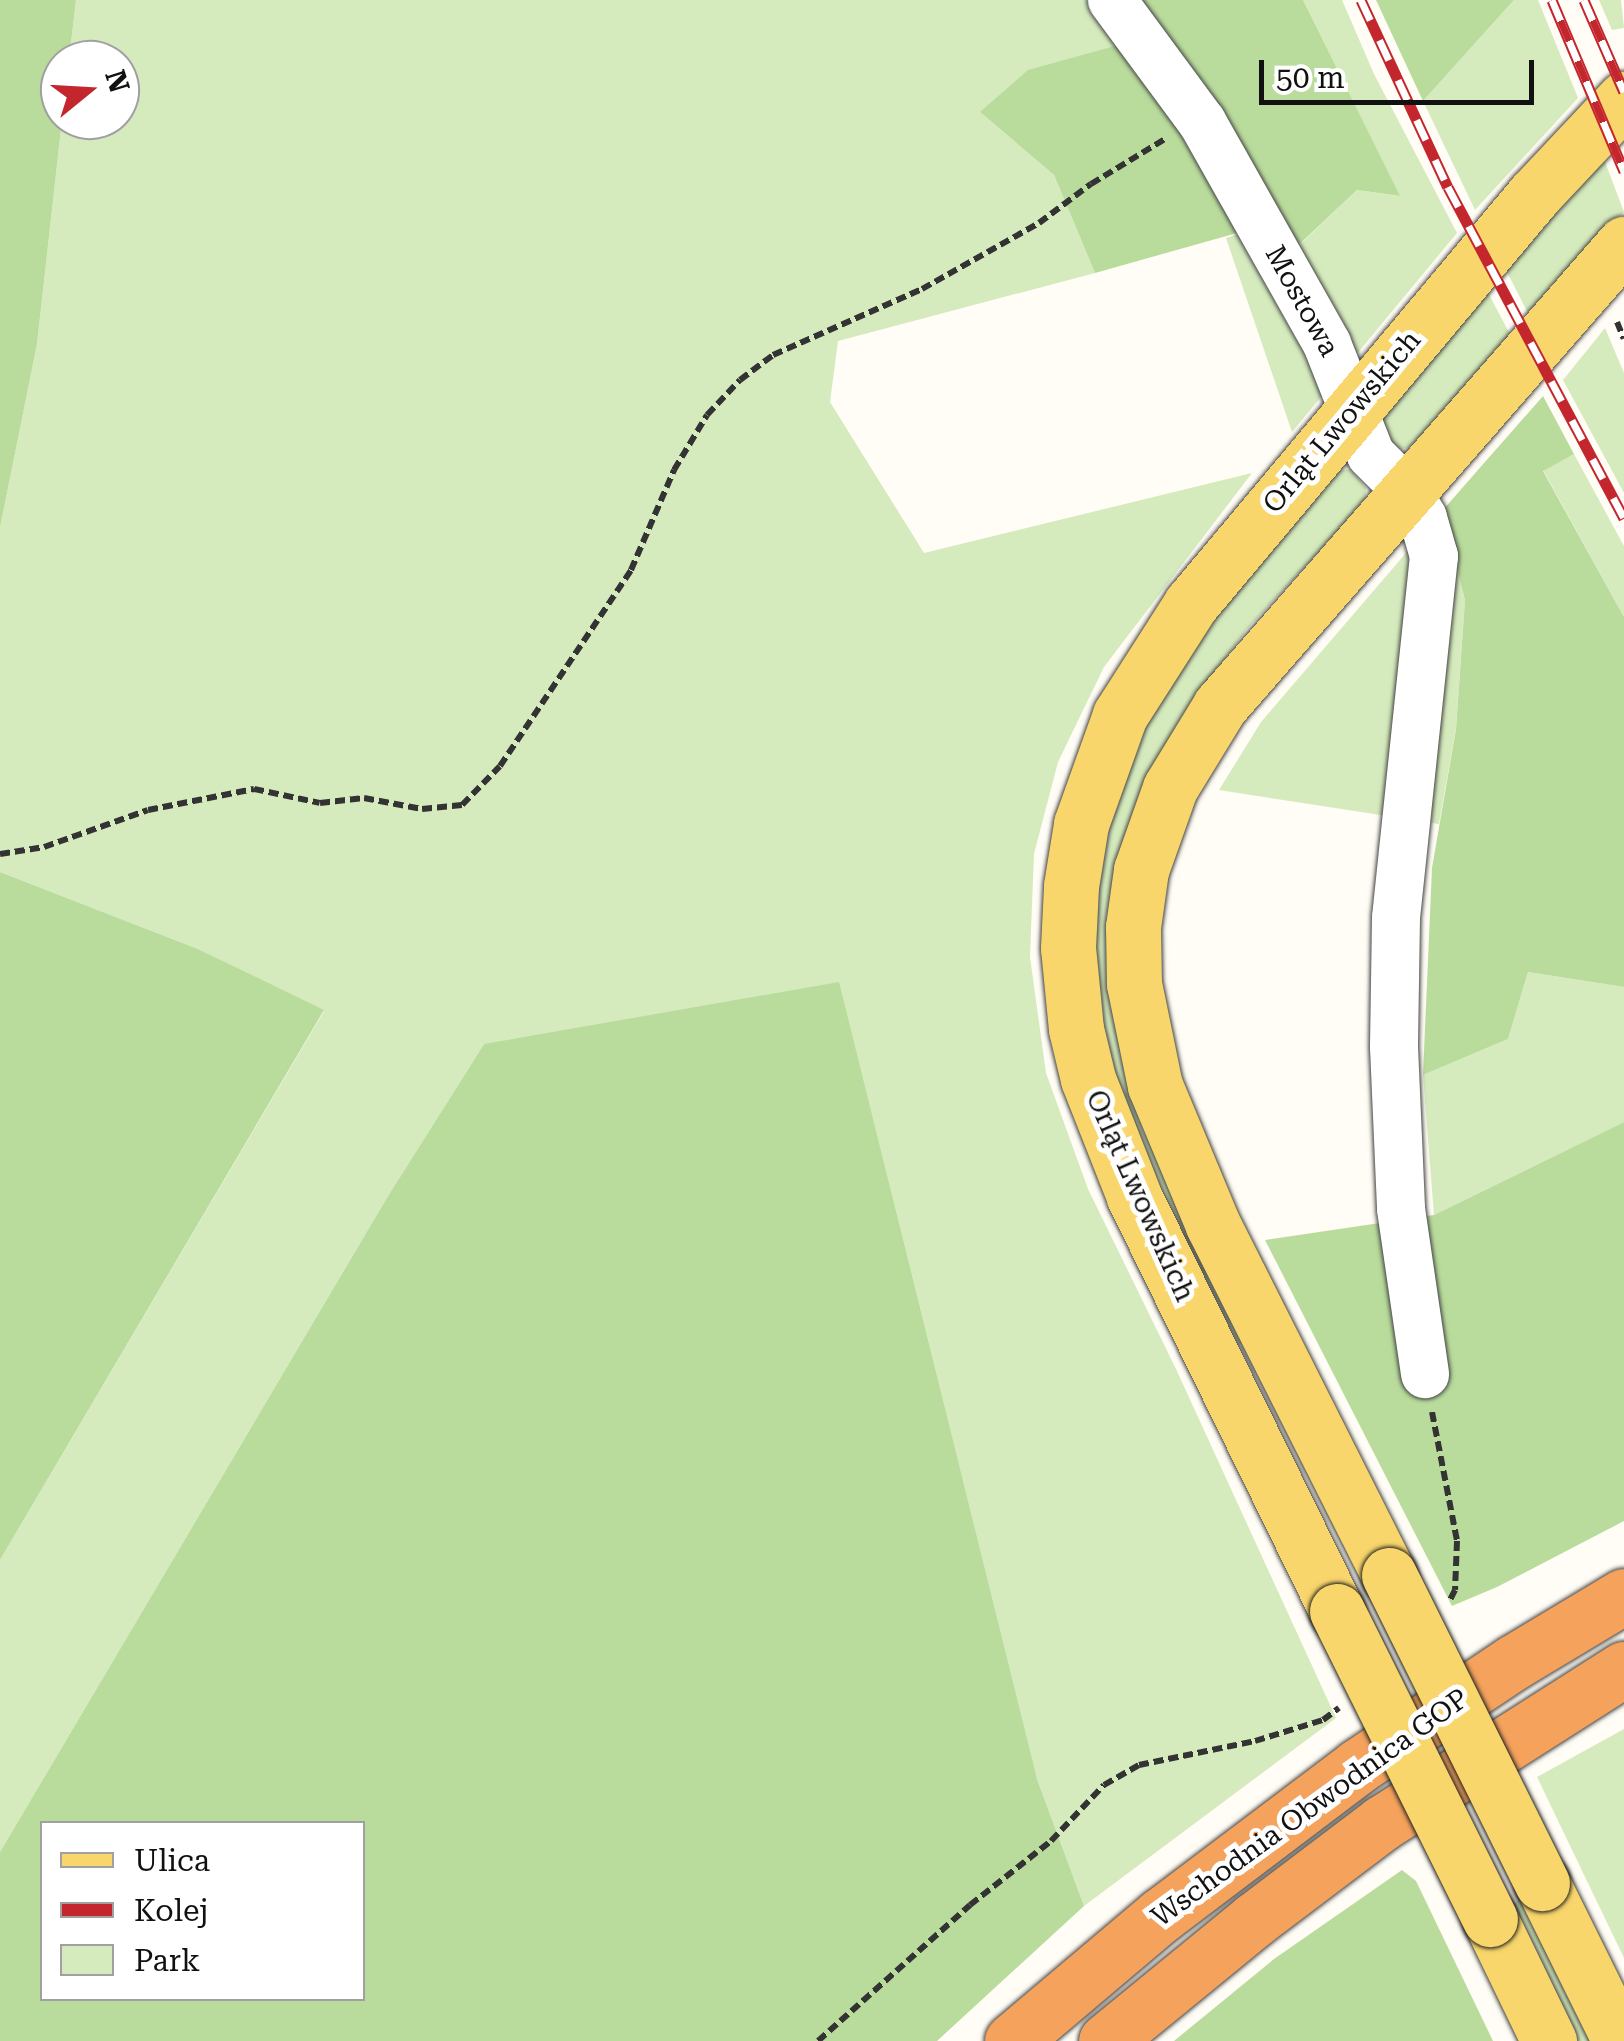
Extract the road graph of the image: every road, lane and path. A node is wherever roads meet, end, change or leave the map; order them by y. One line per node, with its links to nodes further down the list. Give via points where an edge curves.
1 (1112, 0): 3 (street, Mostowa)
2 (1624, 99): 7 (main road, Orląt Lwowskich, via 1534,194)
3 (1202, 122): 7 (street, Mostowa, via 1327,344); 9 (path, via 922,289 773,356 740,380 707,415 674,470 631,570 500,766 462,805 422,808 364,798 320,803 254,789 148,810 44,847)
4 (1624, 244): 8 (main road, Orląt Lwowskich)
5 (1624, 324): 6 (path, via 1618,326)
6 (1624, 339)
7 (1351, 412): 8 (street, Mostowa, via 1371,455); 18 (main road, Orląt Lwowskich, bridge, via 1191,604 1120,715 1081,824 1071,886 1068,948 1078,1040 1118,1163)
8 (1408, 491): 10 (street, Mostowa, via 1434,556 1396,918 1394,1048 1401,1210); 19 (main road, Orląt Lwowskich, bridge, via 1252,666 1185,760 1141,870 1132,957 1146,1059 1176,1143)
9 (0, 854)
10 (1425, 1374): 12 (path, via 1457,1541)
11 (1624, 1596): 16 (highway, Wschodnia Obwodnica GOP, via 1358,1766 1160,1916)
12 (1448, 1606)
13 (1624, 1669): 17 (highway, Wschodnia Obwodnica GOP, via 1382,1823)
14 (1354, 1696): 15 (path, via 1323,1720 1139,1765 1104,1785 1051,1841)
15 (818, 2041)
16 (1012, 2041)
17 (1106, 2041)
18 (1549, 2041)
19 (1620, 2041)

